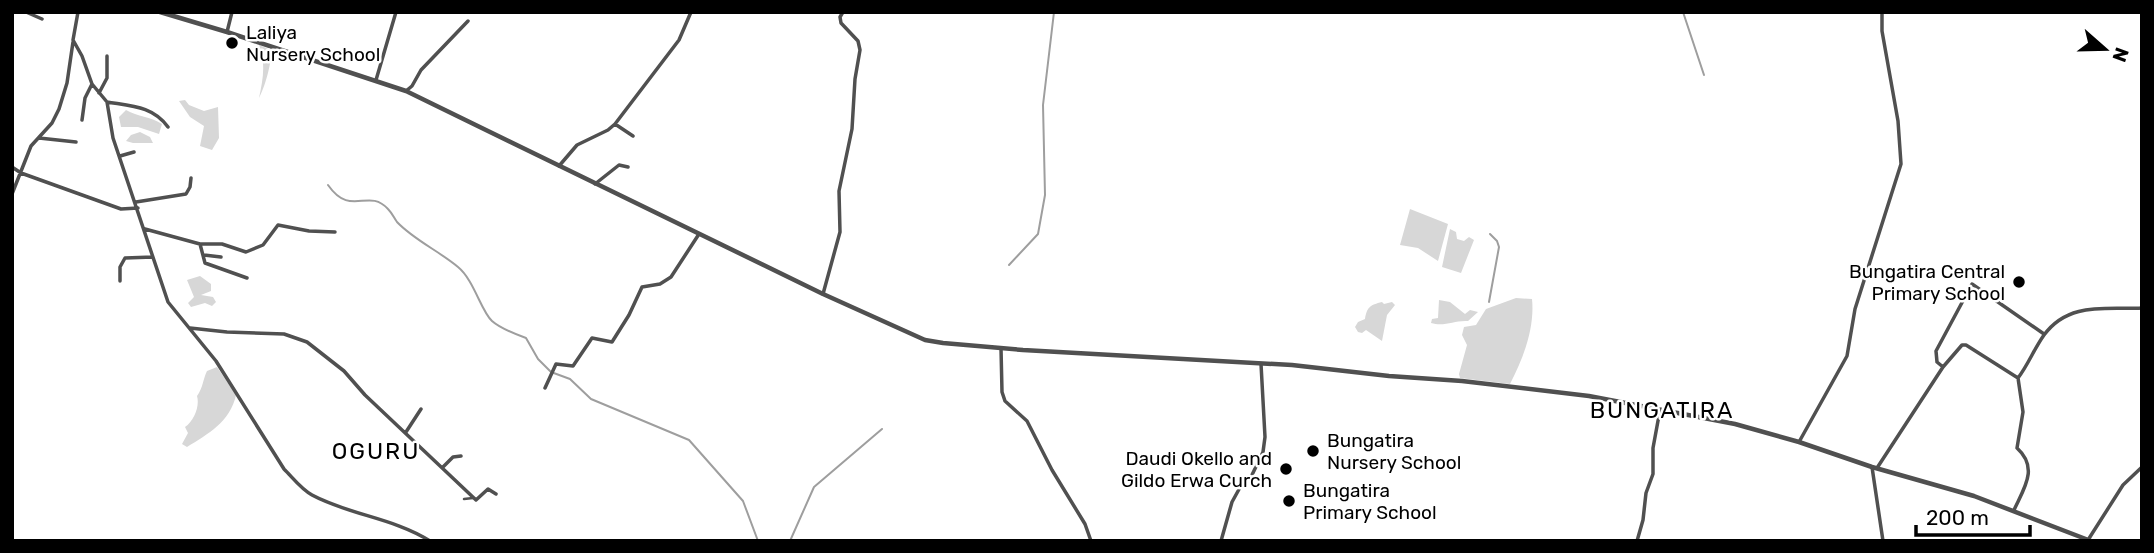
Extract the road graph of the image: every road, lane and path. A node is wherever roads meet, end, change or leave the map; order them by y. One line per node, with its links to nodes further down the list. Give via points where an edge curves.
1 (26, 12): 9 (street)
2 (78, 12): 12 (street)
3 (160, 12): 11 (street)
4 (232, 12): 11 (street)
5 (396, 12): 16 (street)
6 (691, 12): 22 (street, via 679,40)
7 (843, 12): 47 (street, via 841,23 860,46 852,129 839,191 840,232)
8 (1882, 12): 59 (street, via 1901,164 1855,309 1847,356)
9 (42, 19)
10 (468, 21): 18 (street)
11 (227, 32): 16 (street)
12 (74, 40): 13 (street); 14 (street)
13 (72, 56): 14 (street); 25 (street, via 60,109)
14 (82, 56): 17 (street)
15 (107, 57): 19 (street, via 107,78)
16 (376, 80): 18 (street)
17 (92, 84): 19 (street); 21 (street)
18 (406, 91): 29 (street)
19 (99, 93): 20 (street)
20 (107, 102): 23 (street, via 139,106 159,116); 28 (street)
21 (82, 120)
22 (615, 124): 24 (street); 29 (street, via 577,145)
23 (168, 127)
24 (632, 136)
25 (38, 138): 26 (street); 32 (street)
26 (76, 142)
27 (134, 152): 28 (street)
28 (120, 156): 36 (street)
29 (559, 166): 34 (street)
30 (12, 167): 32 (street)
31 (628, 167): 34 (street, via 619,165)
32 (21, 173): 35 (street); 37 (street, via 121,209)
33 (191, 178): 36 (street, via 186,194)
34 (595, 184): 40 (street)
35 (12, 194)
36 (136, 202): 37 (street)
37 (138, 208): 38 (street)
38 (145, 229): 41 (street); 43 (street)
39 (335, 232): 41 (street, via 278,225 263,245 246,252 222,244)
40 (699, 234): 47 (street); 55 (street, via 671,277 642,287 612,342 592,338 573,366 556,364)
41 (200, 244): 42 (street)
42 (204, 255): 44 (street); 45 (street, via 205,262)
43 (153, 257): 46 (street, via 125,258); 49 (street, via 168,302)
44 (221, 257)
45 (247, 278)
46 (120, 281)
47 (823, 294): 51 (street, via 925,340)
48 (2142, 308): 50 (street, via 2086,308)
49 (190, 328): 58 (street, via 284,334 307,342); 69 (street, via 296,482 314,496)
50 (2044, 334): 53 (street, via 1972,284 1936,351); 54 (street)
51 (1001, 348): 52 (street); 70 (street, via 1005,401 1027,421)
52 (1261, 364): 57 (street, via 1462,381 1589,396); 71 (street, via 1263,452 1232,502)
53 (1943, 367): 54 (street, via 1966,345); 61 (street)
54 (2018, 379): 67 (street, via 2023,412 2017,448 2028,461 2029,475)
55 (545, 388)
56 (421, 409): 58 (street)
57 (1660, 410): 59 (street); 72 (street, via 1653,474)
58 (406, 432): 63 (street)
59 (1799, 442): 61 (street)
60 (461, 456): 63 (street)
61 (1875, 467): 67 (street); 73 (street)
62 (2142, 467): 68 (street, via 2123,485)
63 (442, 468): 65 (street)
64 (496, 494): 65 (street, via 488,489)
65 (473, 498): 66 (street)
66 (464, 499)
67 (2014, 510): 68 (street)
68 (2090, 540)
69 (430, 541)
70 (1091, 541)
71 (1222, 541)
72 (1637, 541)
73 (1883, 541)

